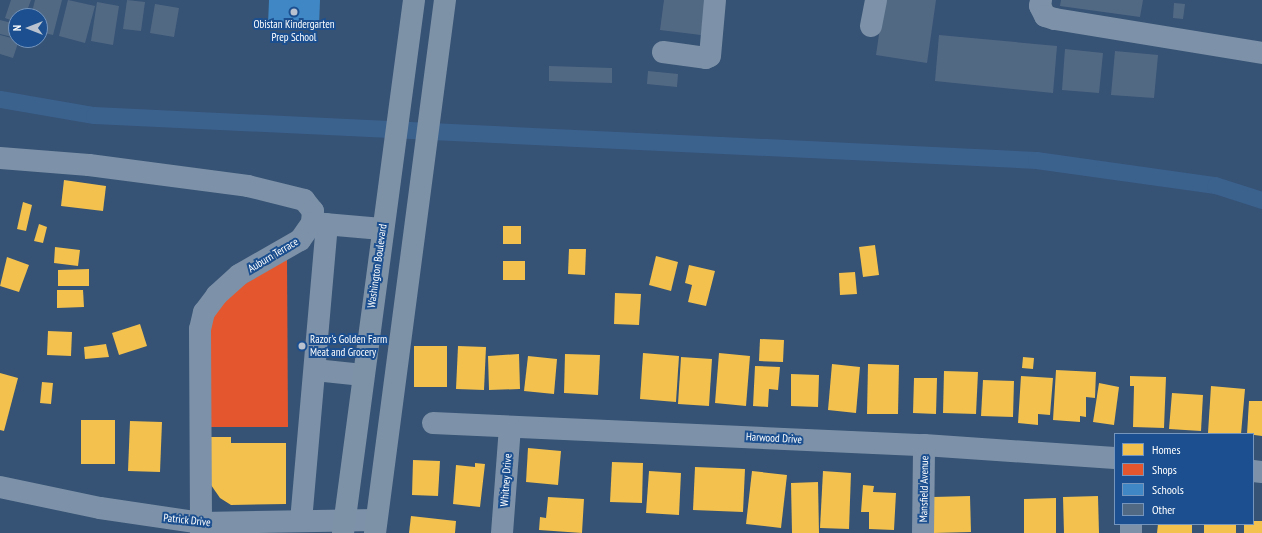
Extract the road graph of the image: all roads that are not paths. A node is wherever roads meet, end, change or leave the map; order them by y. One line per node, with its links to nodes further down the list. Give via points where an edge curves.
1 (414, 0): 11 (highway, Washington Boulevard)
2 (445, 0): 21 (highway, via 434,64)
3 (715, 0): 7 (street, via 710,56 706,58)
4 (876, 0): 6 (street)
5 (1041, 0): 8 (street, via 1040,6 1045,16 1055,19)
6 (871, 26)
7 (662, 52)
8 (1262, 53)
9 (0, 158): 10 (street, via 89,165 248,186 304,200)
10 (320, 224): 11 (street); 12 (street); 22 (street, Auburn Terrace, via 300,240 239,275 217,295 204,312 200,329)
11 (382, 229): 13 (highway, Washington Boulevard)
12 (315, 370): 13 (street); 19 (street)
13 (363, 375): 20 (highway, Washington Boulevard)
14 (433, 423): 15 (street, Harwood Drive)
15 (510, 426): 16 (street, Harwood Drive); 23 (street, Whitney Drive)
16 (924, 445): 17 (street, Harwood Drive); 24 (street, Mansfield Avenue)
17 (1114, 458)
18 (0, 487): 22 (street, Patrick Drive)
19 (301, 521): 20 (street, Patrick Drive); 22 (street, Patrick Drive)
20 (344, 526): 21 (street, Patrick Drive)
21 (376, 527)
22 (201, 528)
23 (502, 533)
24 (923, 533)

